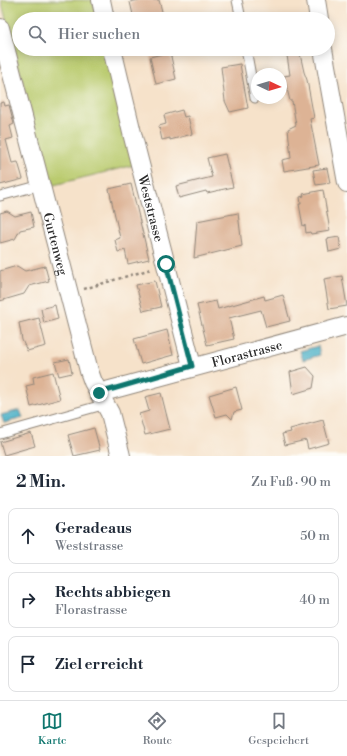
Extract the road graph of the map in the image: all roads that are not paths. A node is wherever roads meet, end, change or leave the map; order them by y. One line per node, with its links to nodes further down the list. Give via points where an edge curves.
1 (101, 0): 4 (street)
2 (237, 0): 5 (lane)
3 (316, 0): 6 (street)
4 (104, 12)
5 (240, 12)
6 (318, 12)
7 (0, 28): 13 (street, Gurtenweg)
8 (114, 56): 16 (street, Weststrasse)
9 (247, 56): 11 (lane)
10 (324, 56): 12 (street)
11 (251, 76)
12 (347, 183)
13 (40, 185): 14 (lane); 17 (street, Gurtenweg, via 89,370)
14 (0, 196)
15 (347, 326): 16 (street, Florastrasse)
16 (192, 366): 17 (street, Florastrasse)
17 (102, 398): 18 (lane); 19 (street, Gurtenweg, via 110,414)
18 (0, 434)
19 (121, 456)

